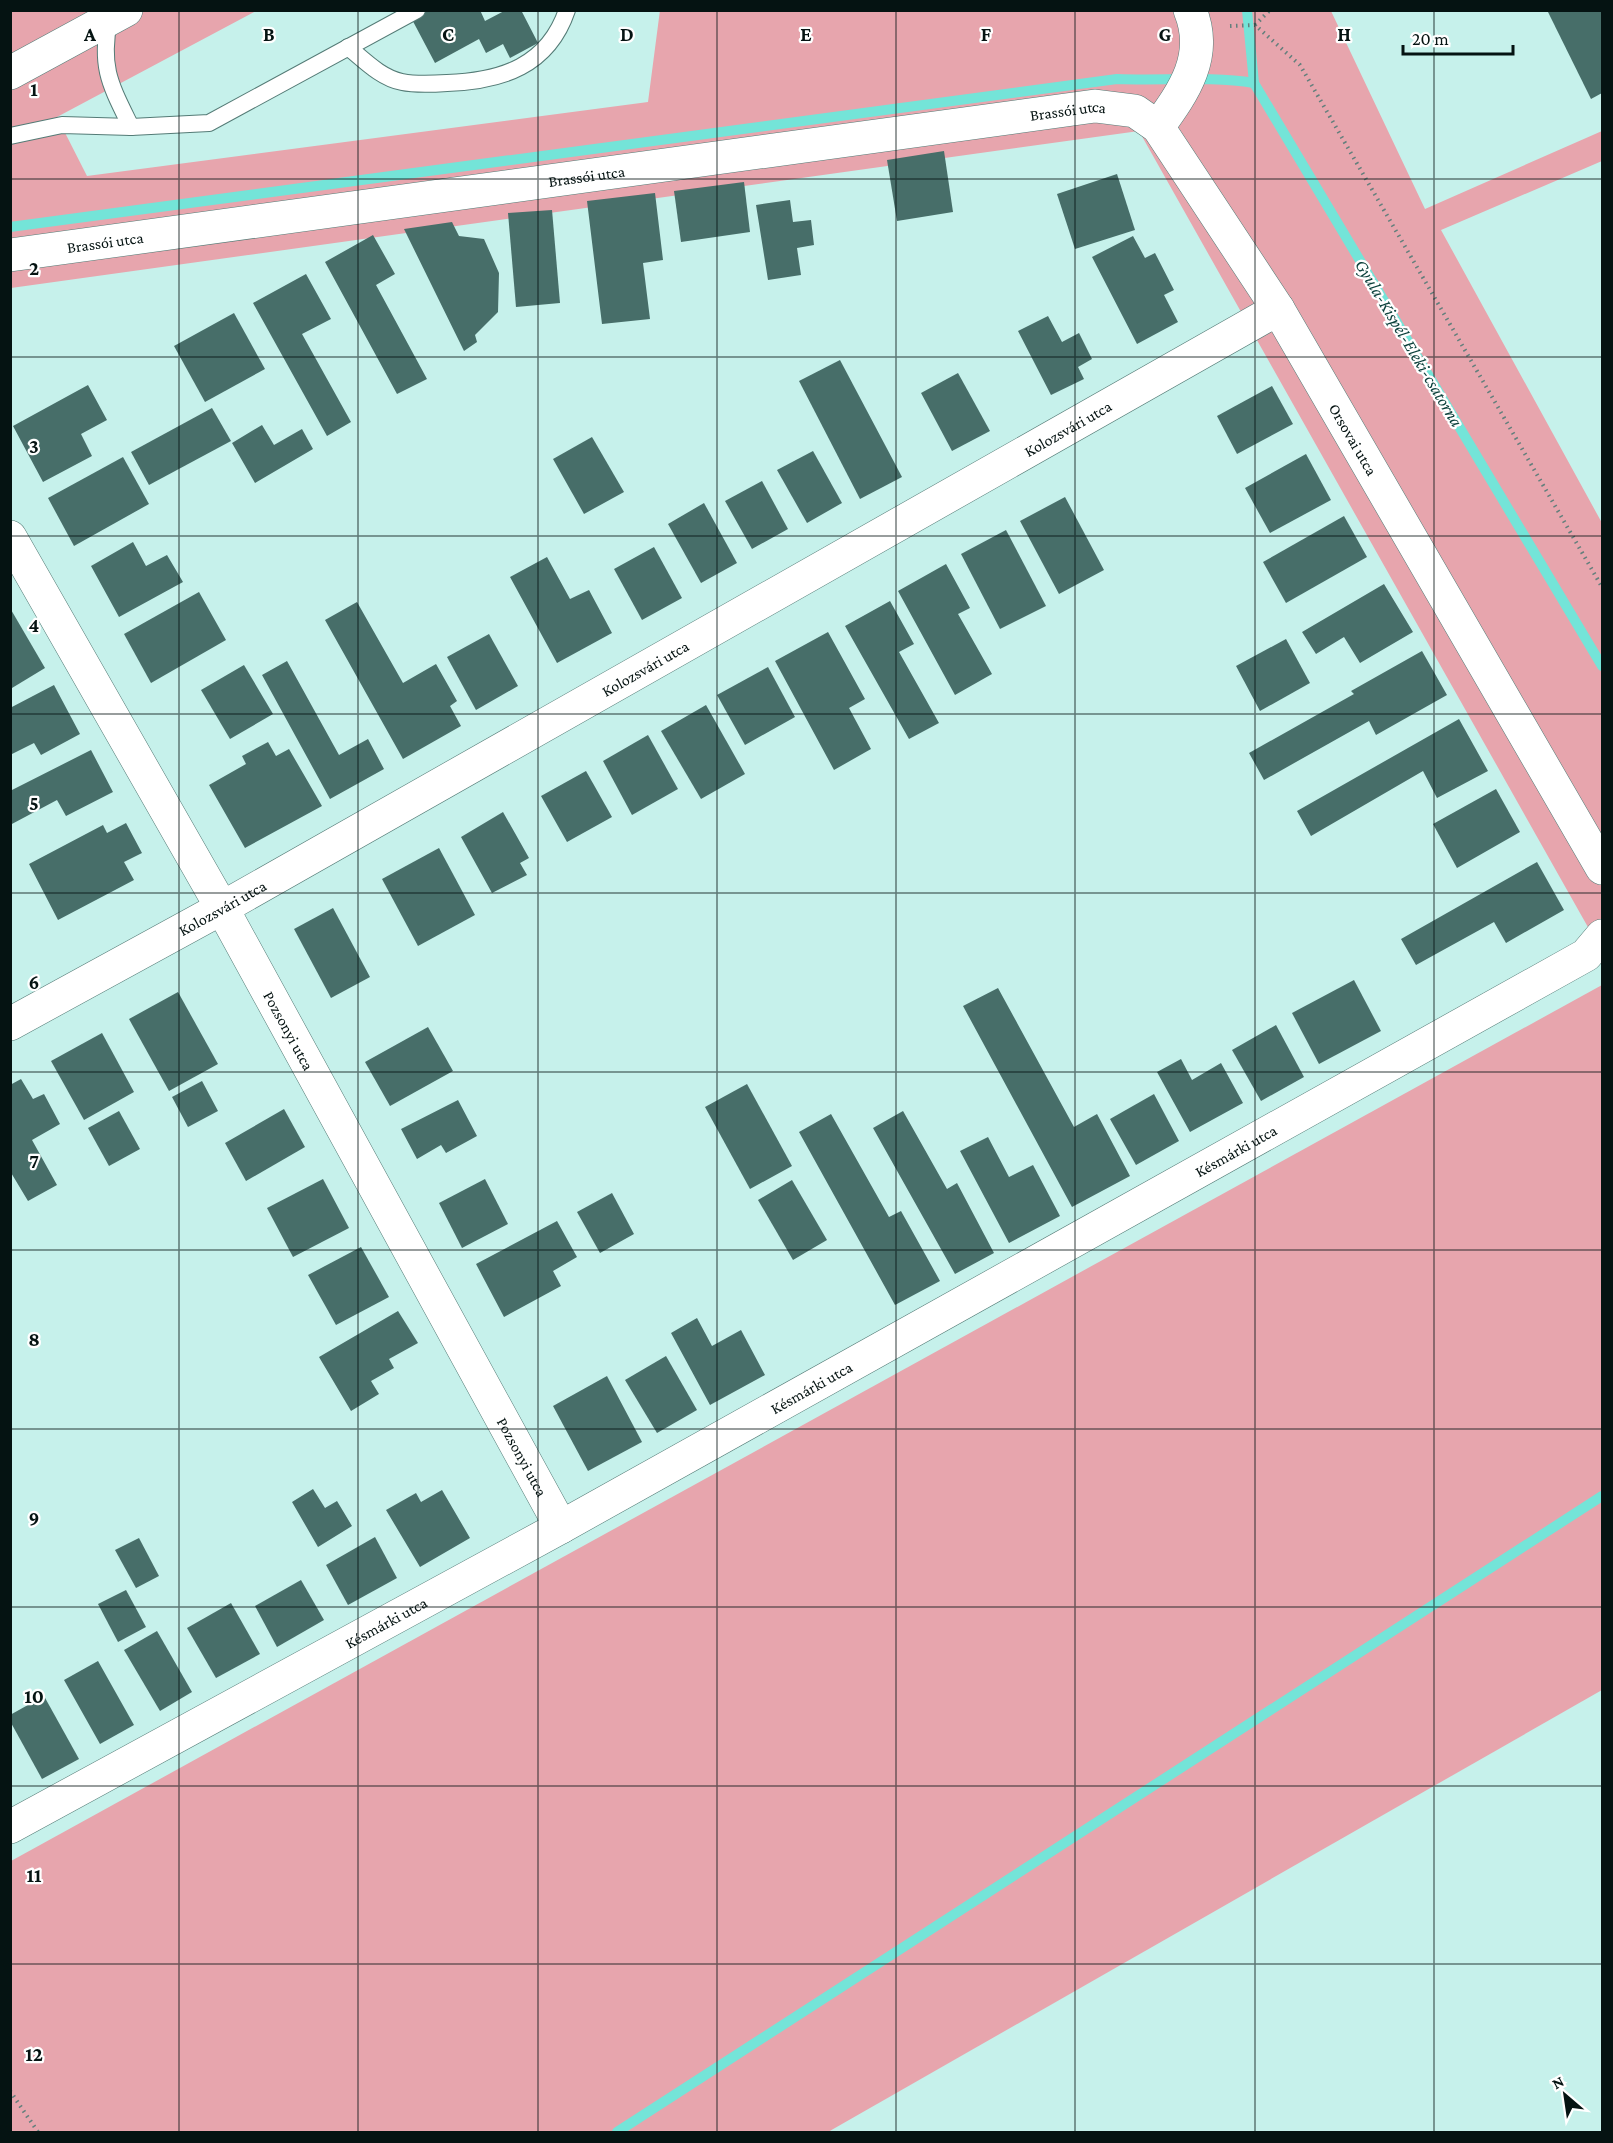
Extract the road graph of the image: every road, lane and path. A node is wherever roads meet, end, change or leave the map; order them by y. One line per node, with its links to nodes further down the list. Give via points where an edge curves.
1 (417, 10): 8 (lane)
2 (567, 10): 8 (lane, via 558,33 530,63 472,82 400,82 378,71)
3 (1190, 10): 11 (street, via 1198,30 1189,76)
4 (1270, 10): 7 (path)
5 (118, 15): 9 (street); 10 (lane, via 104,49 109,83)
6 (1240, 24): 7 (path)
7 (1254, 25): 16 (path, via 1300,65)
8 (348, 47): 10 (lane, via 208,123)
9 (10, 73)
10 (131, 127): 12 (lane, via 62,125)
11 (1158, 127): 13 (street, Brassói utca, via 1135,111 1095,106); 14 (street, Orsovai utca)
12 (10, 136)
13 (10, 255)
14 (1278, 309): 17 (street, Orsovai utca); 18 (street, Kolozsvári utca)
15 (10, 537): 18 (street, Pozsonyi utca)
16 (1602, 587)
17 (1602, 868)
18 (222, 908): 20 (street, Kolozsvári utca); 21 (street, Pozsonyi utca)
19 (1602, 936): 21 (street, Késmárki utca, via 1586,954)
20 (10, 1023)
21 (561, 1527): 22 (street, Késmárki utca)
22 (10, 1827)
23 (10, 2091): 24 (path)
24 (38, 2133)

